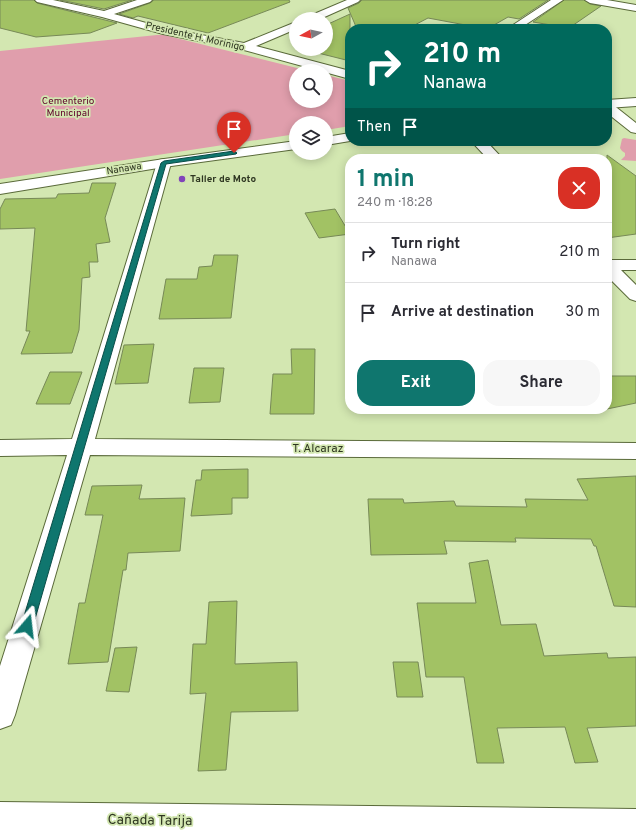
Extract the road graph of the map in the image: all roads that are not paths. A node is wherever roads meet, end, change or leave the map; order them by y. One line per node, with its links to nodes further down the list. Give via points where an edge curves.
1 (40, 0): 8 (street, Presidente H. Morinigo)
2 (147, 0): 8 (street)
3 (355, 0): 7 (street)
4 (558, 0): 9 (street)
5 (590, 0): 6 (street)
6 (636, 8)
7 (327, 12)
8 (104, 14): 11 (street, Presidente H. Morinigo, via 164,31)
9 (520, 24)
10 (289, 28): 11 (street)
11 (245, 47): 12 (street, Presidente H. Morinigo)
12 (345, 74)
13 (636, 102): 14 (street)
14 (612, 105)
15 (612, 110): 16 (street)
16 (636, 129)
17 (345, 138): 18 (street)
18 (333, 140)
19 (289, 146): 22 (street, Nanawa)
20 (483, 146): 21 (street)
21 (491, 154)
22 (164, 163): 23 (street, Nanawa); 28 (street)
23 (0, 189)
24 (612, 265): 25 (street)
25 (636, 265)
26 (612, 270): 27 (street)
27 (636, 295)
28 (81, 446): 29 (street, T. Alcaraz); 30 (street, T. Alcaraz); 31 (street)
29 (0, 448)
30 (636, 451)
31 (0, 715)
32 (0, 819): 33 (street, Cañada Tarija)
33 (636, 826)

